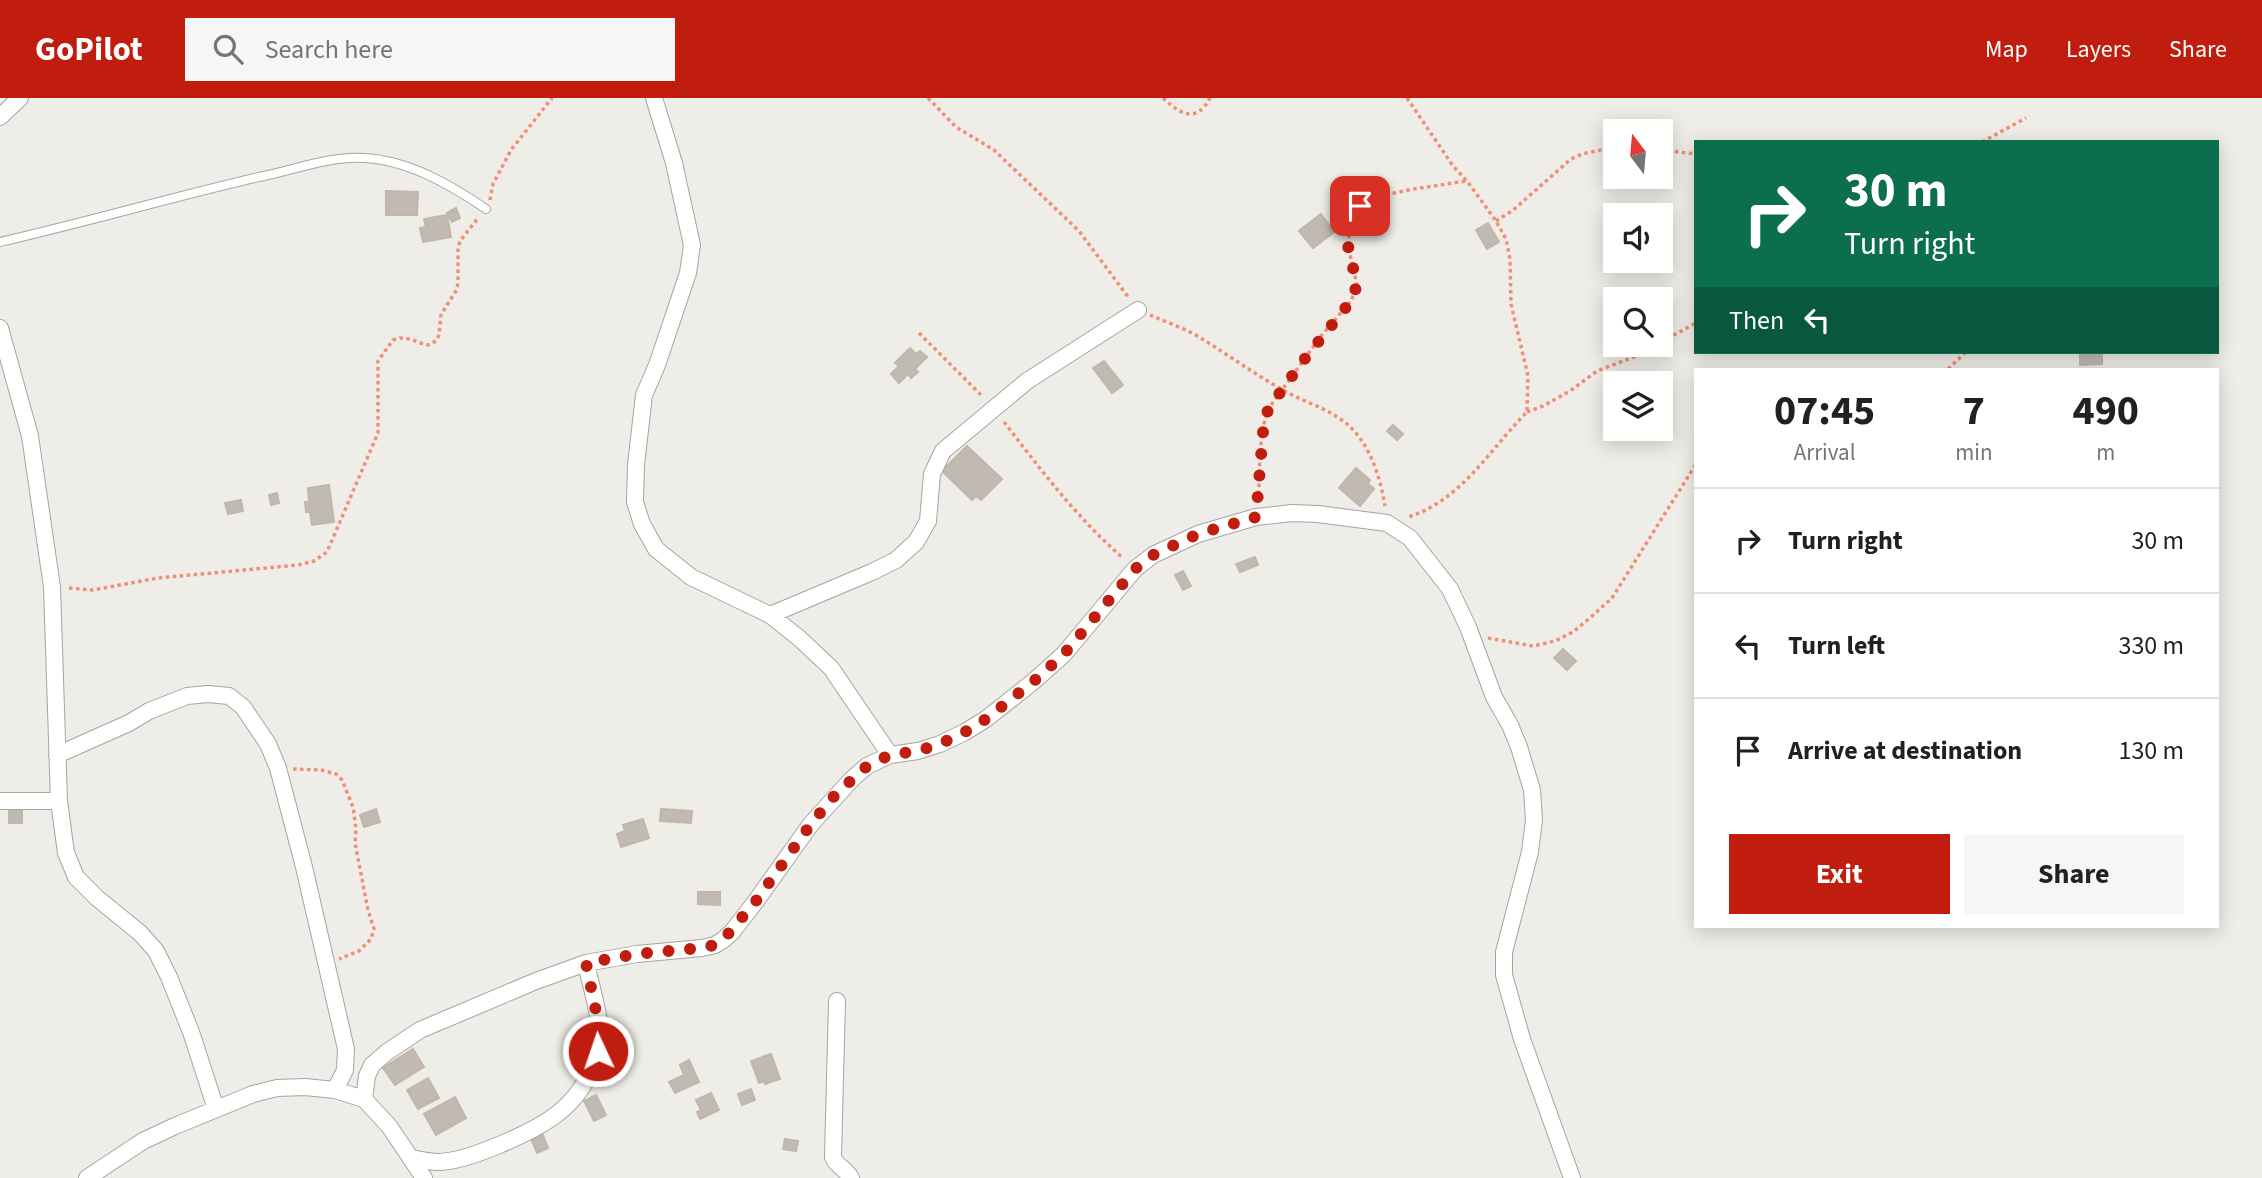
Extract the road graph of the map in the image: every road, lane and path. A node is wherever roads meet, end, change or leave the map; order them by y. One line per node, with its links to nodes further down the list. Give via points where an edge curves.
1 (20, 98): 8 (street)
2 (552, 98): 15 (path, via 511,150)
3 (654, 98): 34 (street, via 692,245 688,273 643,395 635,502 656,549 691,577)
4 (928, 98): 18 (path, via 956,127 994,150 1079,231)
5 (1163, 98): 6 (path, via 1192,114)
6 (1210, 98)
7 (1408, 98): 14 (path)
8 (0, 117)
9 (2026, 118): 10 (path)
10 (1986, 140)
11 (1603, 149): 16 (path, via 1571,159)
12 (1673, 151): 13 (path)
13 (1694, 154)
14 (1467, 181): 16 (path); 26 (path, via 1381,196 1360,206 1350,224 1348,246 1357,285 1351,301)
15 (486, 209): 17 (lane, via 458,190 392,162 338,159); 33 (path, via 460,242 458,282 441,315 436,341 428,345 393,340 379,361 378,433 327,552 298,565 158,578 93,590)
16 (1496, 221): 28 (path, via 1510,259 1511,304 1528,376)
17 (0, 242)
18 (1138, 310): 26 (path, via 1197,335); 27 (street, via 1027,381)
19 (1694, 324): 22 (path)
20 (0, 328): 33 (street, via 30,436)
21 (919, 333): 27 (path)
22 (1673, 336)
23 (1964, 354): 25 (path)
24 (1634, 357): 28 (path, via 1597,371 1570,391)
25 (1949, 368)
26 (1281, 390): 30 (path, via 1264,420); 31 (path, via 1327,411 1356,432 1375,467)
27 (994, 409): 32 (path, via 1060,495); 34 (street, via 943,450 932,474 928,521 916,542 872,572)
28 (1527, 412): 31 (path, via 1465,481 1418,514)
29 (1694, 467): 35 (path, via 1612,598 1573,632 1533,646 1486,638)
30 (1256, 517): 31 (street, via 1318,514); 32 (street, via 1198,534)
31 (1387, 523): 35 (street, via 1410,538 1444,581)
32 (1135, 569): 37 (street, via 1064,654 986,719 940,744)
33 (52, 587): 36 (street)
34 (770, 615): 37 (street, via 831,668)
35 (1468, 627): 51 (street, via 1493,697 1519,747 1532,790 1530,852 1504,952 1504,975)
36 (57, 755): 38 (street, via 165,704 208,694 229,696 243,707); 40 (street)
37 (890, 755): 41 (street, via 867,766 835,795 723,940 702,948)
38 (278, 768): 42 (street); 42 (path, via 337,774 353,807 355,843 374,929 359,951)
39 (0, 801): 40 (street)
40 (59, 801): 46 (street, via 66,853 76,877 156,951)
41 (586, 963): 45 (street, via 420,1030 372,1065); 47 (street, via 600,1038 594,1063 575,1097 548,1121 497,1145 448,1161)
42 (328, 964): 44 (street, via 346,1049 345,1070)
43 (837, 1001): 50 (street, via 833,1157)
44 (335, 1090): 45 (street); 46 (street, via 277,1088)
45 (364, 1099): 47 (street)
46 (216, 1109): 48 (street, via 143,1141)
47 (412, 1158): 49 (street)
48 (87, 1178)
49 (424, 1178)
50 (851, 1178)
51 (1572, 1178)

